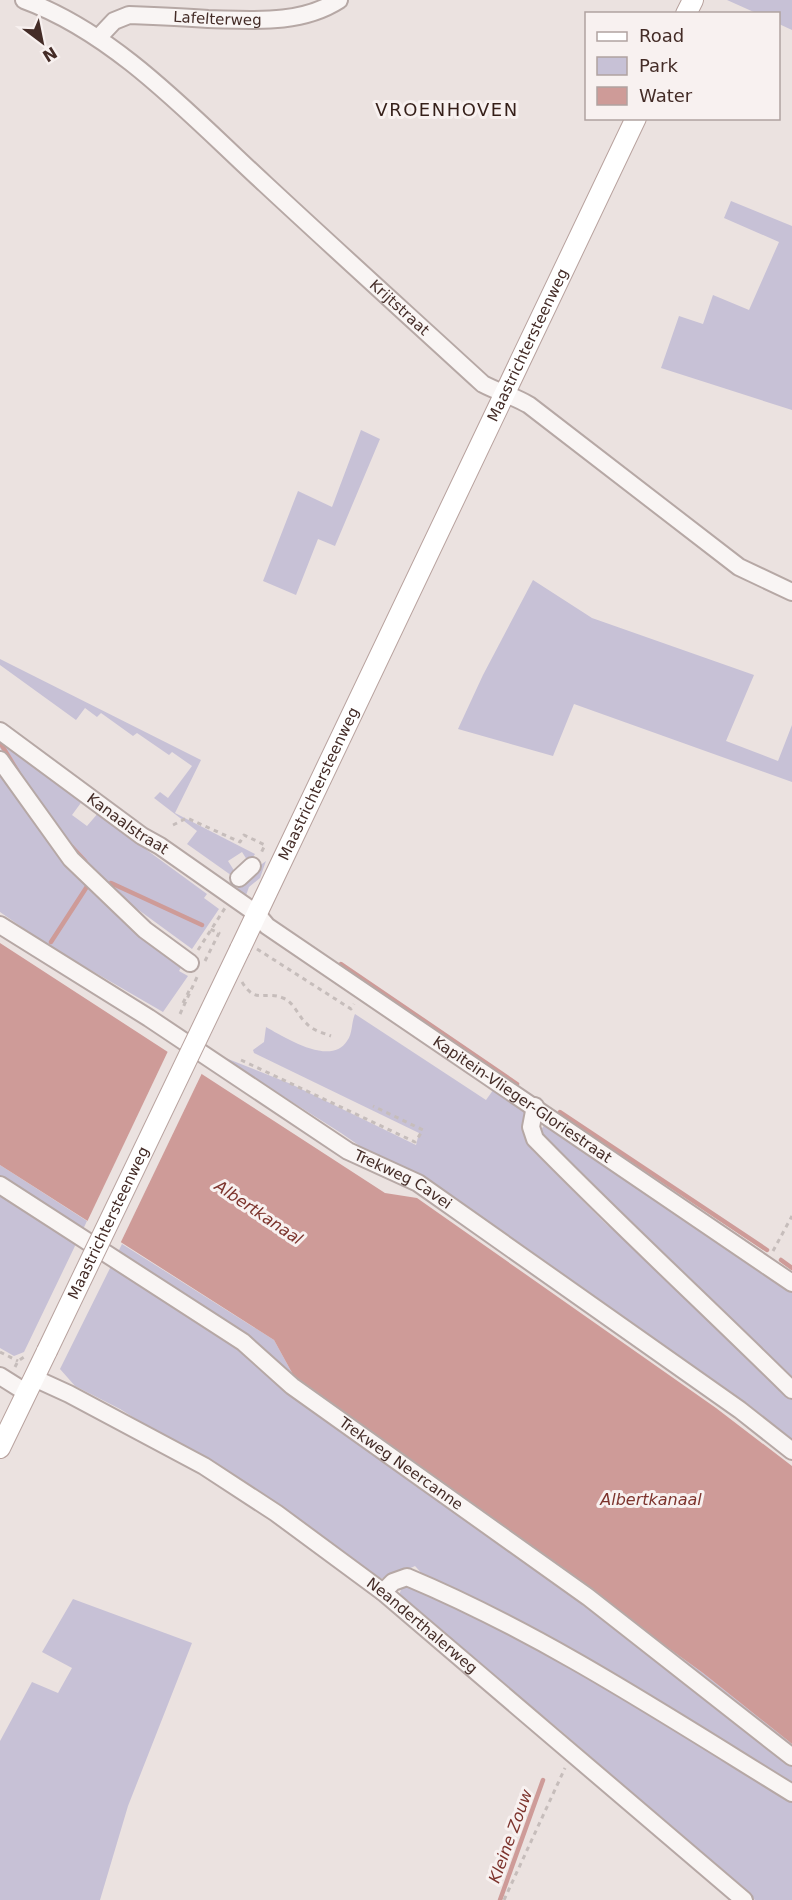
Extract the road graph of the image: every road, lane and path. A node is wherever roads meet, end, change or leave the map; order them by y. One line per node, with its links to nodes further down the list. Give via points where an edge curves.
1 (24, 0): 3 (street, Krijtstraat)
2 (339, 0): 3 (street, Lafelterweg, via 312,13 260,21 129,15 114,21)
3 (98, 38): 5 (street, Krijtstraat, via 162,89 483,384)
4 (635, 120): 5 (main road, Maastrichtersteenweg)
5 (505, 393): 6 (street, Krijtstraat, via 529,405 739,567); 13 (main road, Maastrichtersteenweg)
6 (792, 592)
7 (0, 731): 13 (street, Kanaalstraat, via 142,836)
8 (0, 760): 16 (street, via 71,859 145,930)
9 (173, 825): 10 (path, via 187,818 240,842 244,835 265,844)
10 (252, 866): 11 (street)
11 (239, 878)
12 (224, 909): 16 (path)
13 (257, 914): 15 (main road, Maastrichtersteenweg); 22 (street, Kapitein-Vlieger-Gloriestraat, via 267,926)
14 (0, 926): 33 (street, Trekweg Cavei, via 149,1018 348,1151 417,1183 740,1410)
15 (248, 949): 18 (path, via 351,1009 355,1003); 28 (main road, Maastrichtersteenweg, bridge)
16 (193, 958)
17 (239, 978): 19 (path, via 249,993 284,998 307,1025)
18 (346, 997)
19 (332, 1036)
20 (234, 1056): 21 (path, via 415,1142 423,1130)
21 (373, 1106)
22 (535, 1106): 25 (street, Kapitein-Vlieger-Gloriestraat); 31 (street, via 531,1127 536,1139)
23 (0, 1185): 36 (street, Trekweg Neercanne, via 243,1342 292,1386 588,1598)
24 (792, 1216): 25 (path)
25 (766, 1264): 26 (street, Kapitein-Vlieger-Gloriestraat)
26 (792, 1283)
27 (0, 1352): 28 (path, via 18,1361)
28 (38, 1353): 30 (main road, Maastrichtersteenweg)
29 (0, 1376): 30 (street, Neanderthalerweg)
30 (30, 1385): 32 (main road, Maastrichtersteenweg); 34 (street, Neanderthalerweg, via 69,1394 204,1466 276,1513)
31 (792, 1390)
32 (0, 1448)
33 (792, 1451)
34 (383, 1592): 35 (street, Neanderthalerweg); 37 (street, via 393,1582 407,1577 448,1594 583,1665)
35 (572, 1753): 38 (path); 39 (street, Neanderthalerweg)
36 (792, 1757)
37 (792, 1793)
38 (504, 1900)
39 (744, 1900)

